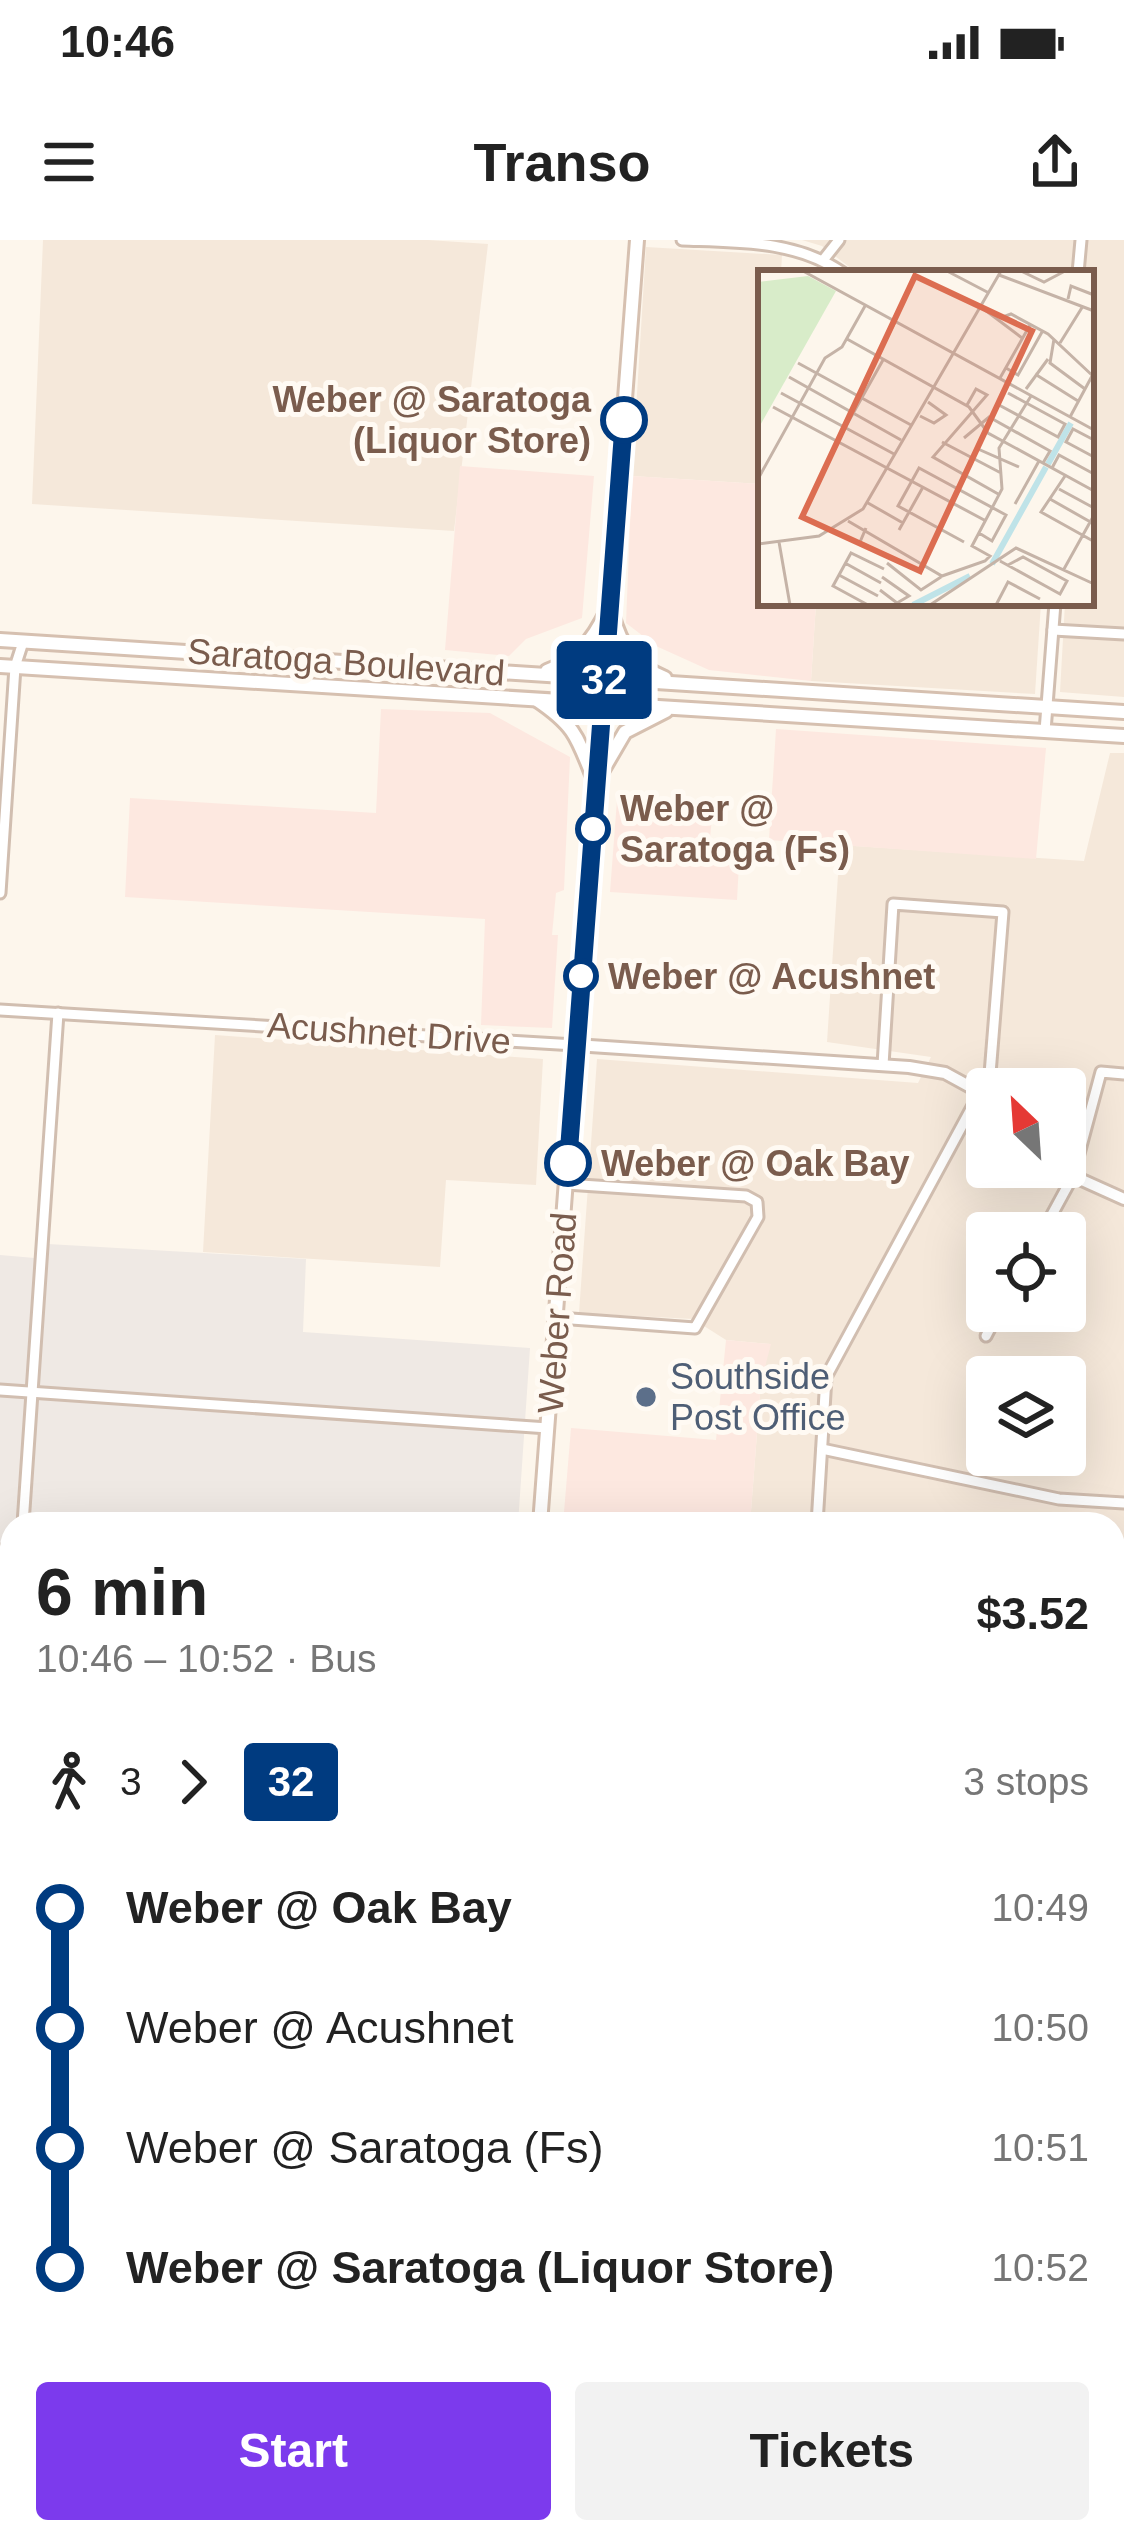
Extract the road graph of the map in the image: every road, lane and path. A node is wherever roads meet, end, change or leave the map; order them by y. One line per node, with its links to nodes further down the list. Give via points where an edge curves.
1 (637, 240): 8 (main road, Weber Road)
2 (682, 240): 5 (street, via 772,245)
3 (839, 240): 5 (street)
4 (1081, 240): 7 (street)
5 (824, 259): 6 (street)
6 (839, 270)
7 (1078, 270)
8 (610, 605): 16 (main road, via 572,660); 17 (main road, Weber Road); 18 (main road, via 629,655)
9 (1055, 606): 10 (street)
10 (1053, 630): 11 (street); 21 (street)
11 (1124, 634)
12 (0, 640): 13 (main road, Saratoga Boulevard)
13 (23, 642): 15 (street); 16 (main road, Saratoga Boulevard)
14 (0, 665): 15 (main road, Saratoga Boulevard)
15 (16, 667): 19 (main road, Saratoga Boulevard); 27 (street)
16 (538, 674): 17 (main road, Saratoga Boulevard)
17 (604, 679): 18 (main road, Saratoga Boulevard); 20 (main road, Weber Road)
18 (677, 683): 21 (main road, Saratoga Boulevard)
19 (536, 699): 20 (main road, Saratoga Boulevard); 26 (main road, via 577,732)
20 (603, 703): 22 (main road, Saratoga Boulevard); 26 (main road, Weber Road)
21 (1047, 707): 23 (main road, Saratoga Boulevard); 24 (street)
22 (676, 708): 24 (main road, Saratoga Boulevard); 26 (main road, via 626,732)
23 (1124, 712)
24 (1045, 731): 25 (main road, Saratoga Boulevard)
25 (1124, 736)
26 (596, 785): 30 (main road, Weber Road)
27 (0, 893)
28 (0, 1010): 29 (street, Acushnet Drive)
29 (58, 1013): 30 (street, Acushnet Drive); 44 (street)
30 (575, 1046): 31 (street, Acushnet Drive); 38 (main road, Weber Road)
31 (883, 1065): 32 (street, via 892,904 1003,912); 34 (street, Acushnet Drive)
32 (991, 1068)
33 (1124, 1074): 35 (street, via 1101,1072)
34 (966, 1084)
35 (1086, 1117)
36 (966, 1125): 46 (street, via 826,1377)
37 (1086, 1181): 39 (street)
38 (566, 1184): 40 (main road, Weber Road); 40 (street, via 746,1196 758,1202 758,1217 695,1328)
39 (1124, 1199)
40 (558, 1318): 45 (main road, Weber Road)
41 (988, 1332): 42 (street)
42 (986, 1336)
43 (0, 1390): 44 (street)
44 (30, 1392): 45 (street); 48 (street)
45 (548, 1428): 49 (main road, Weber Road)
46 (822, 1449): 47 (street, via 1059,1499); 50 (street)
47 (1124, 1503)
48 (24, 1512)
49 (541, 1512)
50 (818, 1512)

